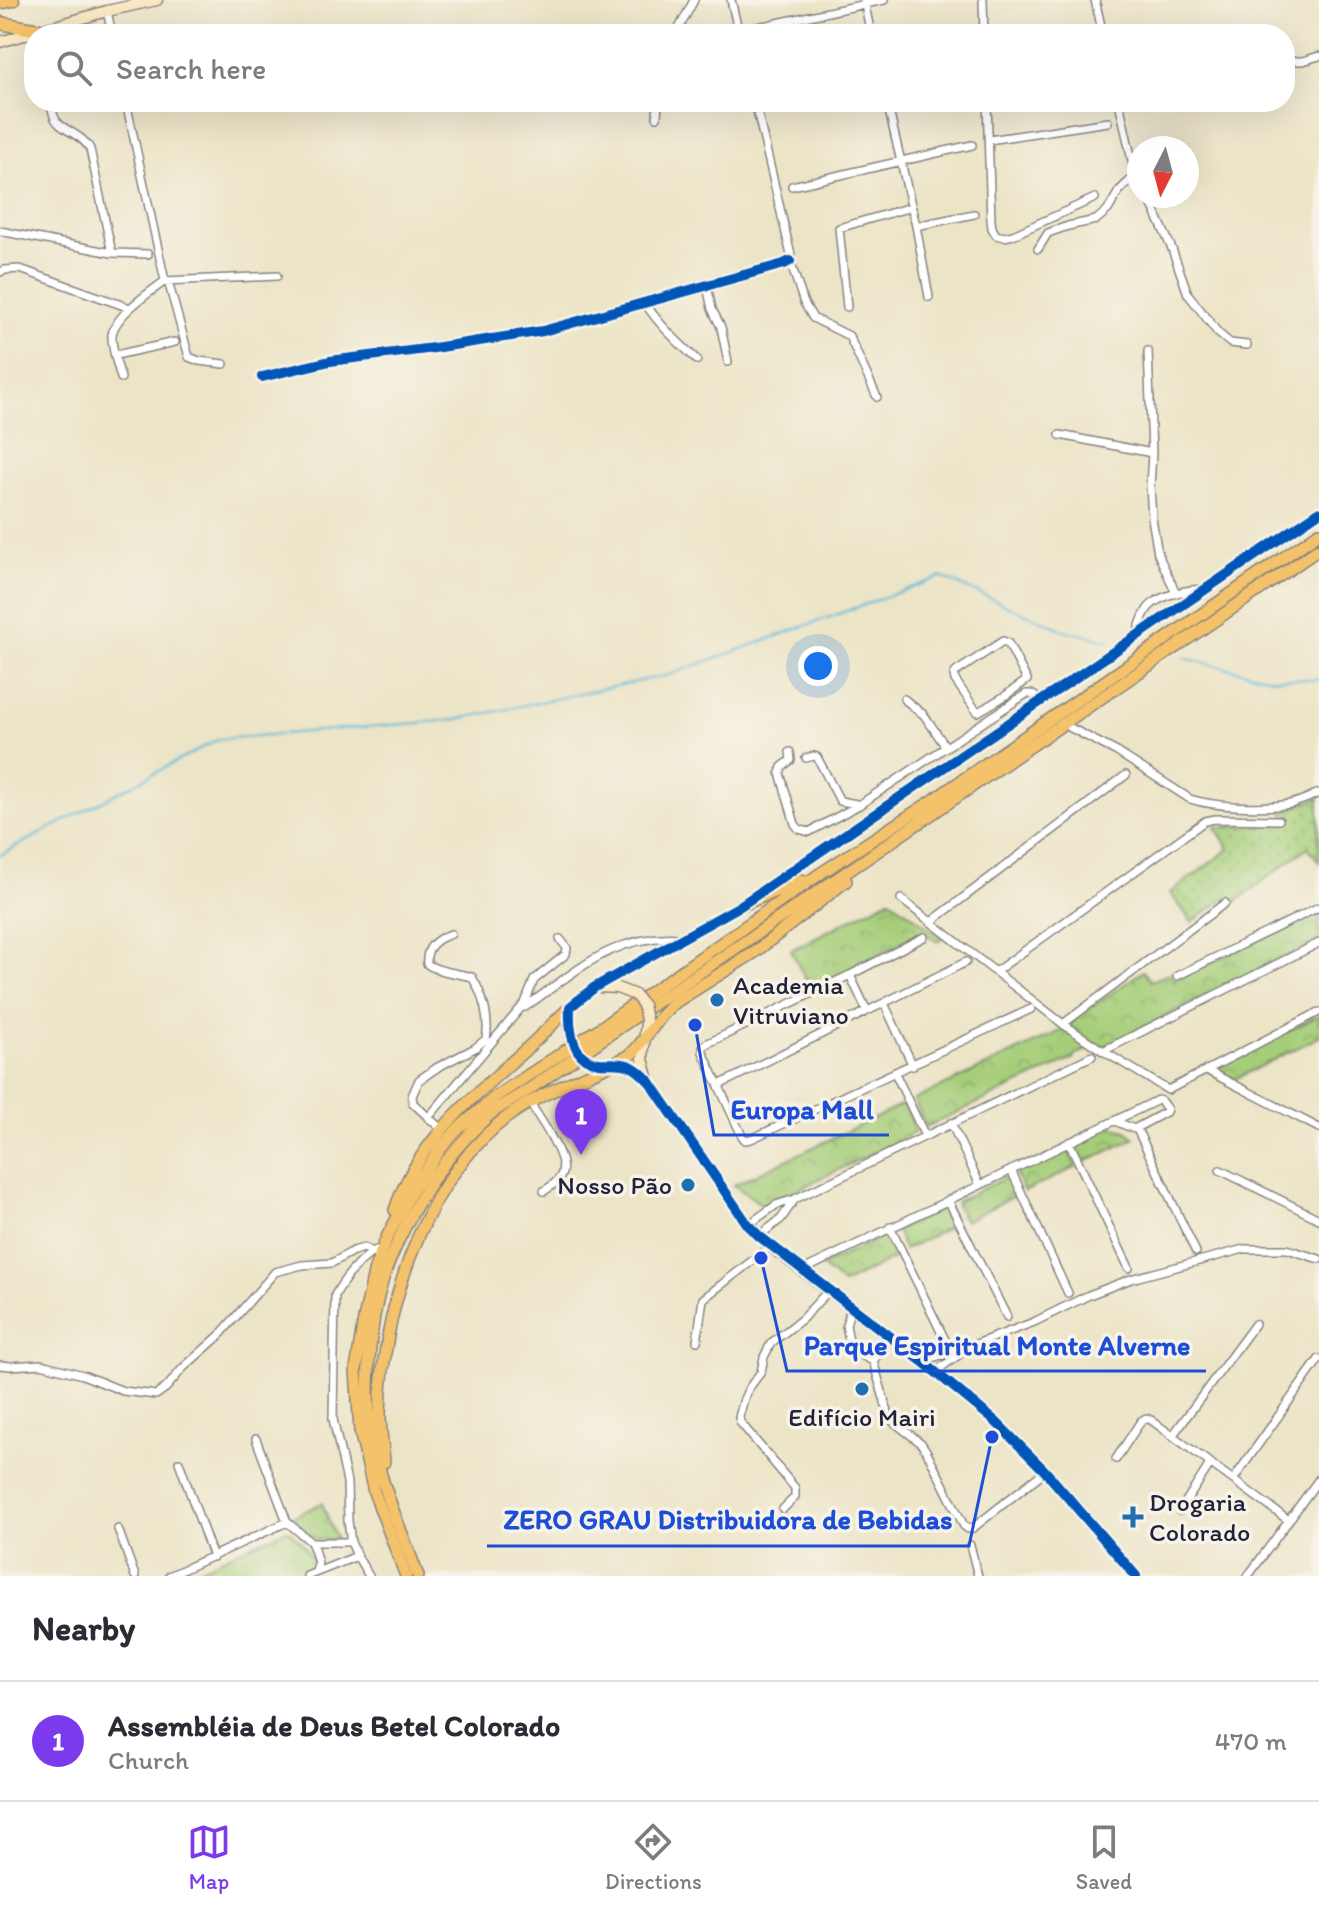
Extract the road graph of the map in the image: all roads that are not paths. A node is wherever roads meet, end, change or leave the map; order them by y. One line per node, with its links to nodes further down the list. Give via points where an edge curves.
1 (13, 0): 9 (highway)
2 (157, 0): 10 (street)
3 (694, 0): 14 (street)
4 (731, 0): 15 (street)
5 (884, 0): 8 (street)
6 (983, 0): 18 (street)
7 (1095, 0): 19 (street)
8 (864, 2): 16 (street); 17 (street)
9 (0, 3)
10 (107, 11): 12 (street); 13 (street)
11 (0, 23): 20 (highway)
12 (66, 24)
13 (110, 24)
14 (681, 24)
15 (737, 24)
16 (770, 24)
17 (869, 24)
18 (984, 24)
19 (1101, 24)
20 (24, 28)
21 (24, 36): 22 (street)
22 (0, 42)
23 (1319, 56): 24 (street)
24 (1295, 61)
25 (53, 112): 47 (street, via 57,122 83,138 90,149)
26 (128, 112): 52 (street)
27 (657, 112): 32 (street)
28 (757, 112): 49 (street)
29 (889, 112): 37 (street)
30 (988, 112): 35 (street)
31 (1121, 112): 34 (street)
32 (657, 117)
33 (1108, 122): 35 (street)
34 (1127, 138)
35 (989, 140): 40 (street, via 996,235 1013,235)
36 (972, 145): 37 (street)
37 (900, 162): 39 (street); 41 (street)
38 (1127, 184): 46 (street, via 1096,220 1048,233)
39 (792, 186)
40 (1095, 198)
41 (911, 207): 44 (street); 56 (street, via 839,228)
42 (1153, 208): 59 (street, via 1188,294 1218,333 1230,343)
43 (974, 214): 44 (street)
44 (916, 226): 54 (street)
45 (0, 231): 47 (street)
46 (1038, 249)
47 (112, 253): 48 (street)
48 (148, 254)
49 (790, 261): 53 (street); 67 (street, via 813,318 849,336)
50 (0, 272): 57 (street, via 20,269)
51 (277, 276): 52 (street)
52 (166, 281): 57 (street); 64 (street, via 189,357)
53 (707, 286): 55 (street); 63 (street)
54 (929, 297)
55 (645, 303): 62 (street); 65 (street, via 543,331 330,361)
56 (847, 307)
57 (130, 308): 61 (street, via 112,334)
58 (175, 342): 61 (street)
59 (1247, 345)
60 (1148, 351): 69 (street)
61 (116, 355): 66 (street)
62 (697, 360)
63 (728, 362)
64 (224, 364)
65 (262, 377)
66 (121, 378)
67 (877, 397)
68 (1060, 435): 69 (street)
69 (1152, 453): 74 (street, via 1155,538)
70 (1319, 512): 73 (street)
71 (1319, 533): 89 (main road)
72 (1319, 549): 80 (main road)
73 (1207, 589): 74 (street); 75 (street)
74 (1176, 593): 75 (street, via 1149,608)
75 (1135, 639): 78 (street)
76 (1005, 696): 76 (street, via 976,711 954,678 1003,641 1027,680); 79 (street)
77 (904, 699): 81 (street, via 924,715)
78 (1042, 701): 79 (street, via 1026,694); 92 (street)
79 (1011, 704): 81 (street)
80 (1063, 724): 85 (street, via 1202,803 1267,807); 88 (main road)
81 (946, 747): 86 (street)
82 (790, 752): 86 (street, via 791,760 780,773 799,829 815,830)
83 (806, 758): 86 (street, via 819,759 836,798)
84 (1126, 775): 94 (street)
85 (1319, 793)
86 (859, 805)
87 (1279, 820): 101 (street, via 1205,821)
88 (908, 830): 112 (main road, via 755,952 677,1001); 169 (main road, via 490,1115 449,1155 388,1263 378,1302 369,1414)
89 (821, 873): 92 (main road); 140 (main road, via 495,1097 441,1148)
90 (901, 899): 94 (street)
91 (1225, 903): 111 (street)
92 (740, 906): 97 (street)
93 (1319, 907): 103 (street)
94 (931, 922): 101 (street)
95 (451, 934): 122 (street, via 429,948 427,964 472,977 488,1031 475,1048 419,1080 413,1103)
96 (924, 937): 102 (street)
97 (683, 938): 104 (street); 110 (street, via 662,937 603,953)
98 (560, 939): 110 (street, via 566,954 534,980)
99 (1319, 943): 113 (street)
100 (966, 962): 105 (street)
101 (995, 972): 111 (street)
102 (850, 975): 108 (street); 120 (street, via 706,1044 703,1052)
103 (1177, 976)
104 (595, 987): 106 (street); 112 (street, bridge, via 635,995 643,1005)
105 (884, 1003): 108 (street); 116 (street)
106 (570, 1007): 115 (street, bridge, via 572,1040 580,1053 590,1062); 126 (main road)
107 (1031, 1009): 116 (street)
108 (867, 1011): 120 (street)
109 (1319, 1012): 117 (street)
110 (517, 1013): 122 (street)
111 (1063, 1024): 113 (street)
112 (645, 1038): 115 (main road); 119 (street, via 643,1059)
113 (1103, 1051): 117 (street, via 1168,1090)
114 (1092, 1056): 124 (street)
115 (614, 1063): 119 (street, via 633,1067); 121 (main road)
116 (913, 1066): 118 (street)
117 (1206, 1070): 125 (street)
118 (895, 1073): 120 (street, via 745,1140); 128 (street)
119 (650, 1082): 137 (street)
120 (719, 1085)
121 (530, 1103): 133 (street, via 562,1163 562,1174); 169 (main road, via 497,1125 467,1155 421,1230 389,1325 384,1362 380,1415)
122 (428, 1118): 126 (street)
123 (1115, 1121): 127 (street); 127 (street, via 1161,1101 1166,1112); 129 (street)
124 (951, 1123): 128 (street); 132 (street)
125 (1319, 1128)
126 (441, 1129): 140 (main road, via 402,1188)
127 (1137, 1129): 143 (street)
128 (925, 1136): 134 (street)
129 (1069, 1142): 130 (street); 145 (street)
130 (1011, 1170): 132 (street); 148 (street)
131 (1220, 1170): 136 (street)
132 (980, 1185): 135 (street)
133 (544, 1191)
134 (795, 1199): 137 (street); 139 (street)
135 (948, 1200): 138 (street); 150 (street)
136 (1319, 1219)
137 (748, 1225): 139 (street)
138 (890, 1227): 146 (street); 153 (street)
139 (759, 1236): 141 (street)
140 (386, 1240): 142 (street); 187 (main road, via 375,1268 356,1370 360,1431 374,1492)
141 (771, 1246): 146 (street); 154 (street, via 703,1299)
142 (373, 1252): 159 (street, via 364,1248 332,1263 275,1272 219,1336 156,1395 123,1391 41,1364); 176 (street, via 361,1259 335,1295 333,1419 347,1482)
143 (1196, 1252)
144 (1319, 1259): 155 (street, via 1287,1249 1244,1249 1131,1279)
145 (1129, 1268)
146 (803, 1270): 147 (street)
147 (829, 1290): 149 (street); 170 (street, via 771,1343 740,1411 740,1422 795,1488 795,1497)
148 (1068, 1293)
149 (851, 1307): 152 (street); 157 (street, via 846,1325 849,1346)
150 (1007, 1317)
151 (1255, 1324): 161 (street)
152 (891, 1338): 157 (street); 158 (street)
153 (945, 1340)
154 (697, 1341)
155 (971, 1346): 158 (street); 160 (street)
156 (1319, 1359): 168 (street)
157 (873, 1361): 166 (street, via 890,1419 921,1443 968,1529)
158 (922, 1361): 160 (street)
159 (0, 1365)
160 (936, 1371): 166 (street)
161 (1173, 1435): 163 (street, via 1146,1418); 165 (street)
162 (256, 1439): 173 (street)
163 (1116, 1459)
164 (179, 1462): 180 (street)
165 (1210, 1464): 168 (street); 171 (street)
166 (1045, 1471): 189 (street)
167 (1319, 1479): 172 (street)
168 (1233, 1480): 172 (street)
169 (388, 1495): 187 (main road)
170 (783, 1509)
171 (1180, 1511)
172 (1288, 1520): 190 (street)
173 (287, 1522): 175 (street); 180 (street)
174 (118, 1529): 183 (street)
175 (311, 1542): 176 (street); 178 (street)
176 (351, 1542): 179 (street)
177 (970, 1545): 188 (street)
178 (317, 1556): 181 (street); 182 (street)
179 (357, 1556): 181 (street); 186 (street)
180 (213, 1557): 184 (street)
181 (336, 1564): 182 (street)
182 (316, 1572): 185 (street)
183 (135, 1576)
184 (169, 1576)
185 (307, 1576)
186 (369, 1576)
187 (408, 1576)
188 (978, 1576)
189 (1136, 1576)
190 (1248, 1576)

